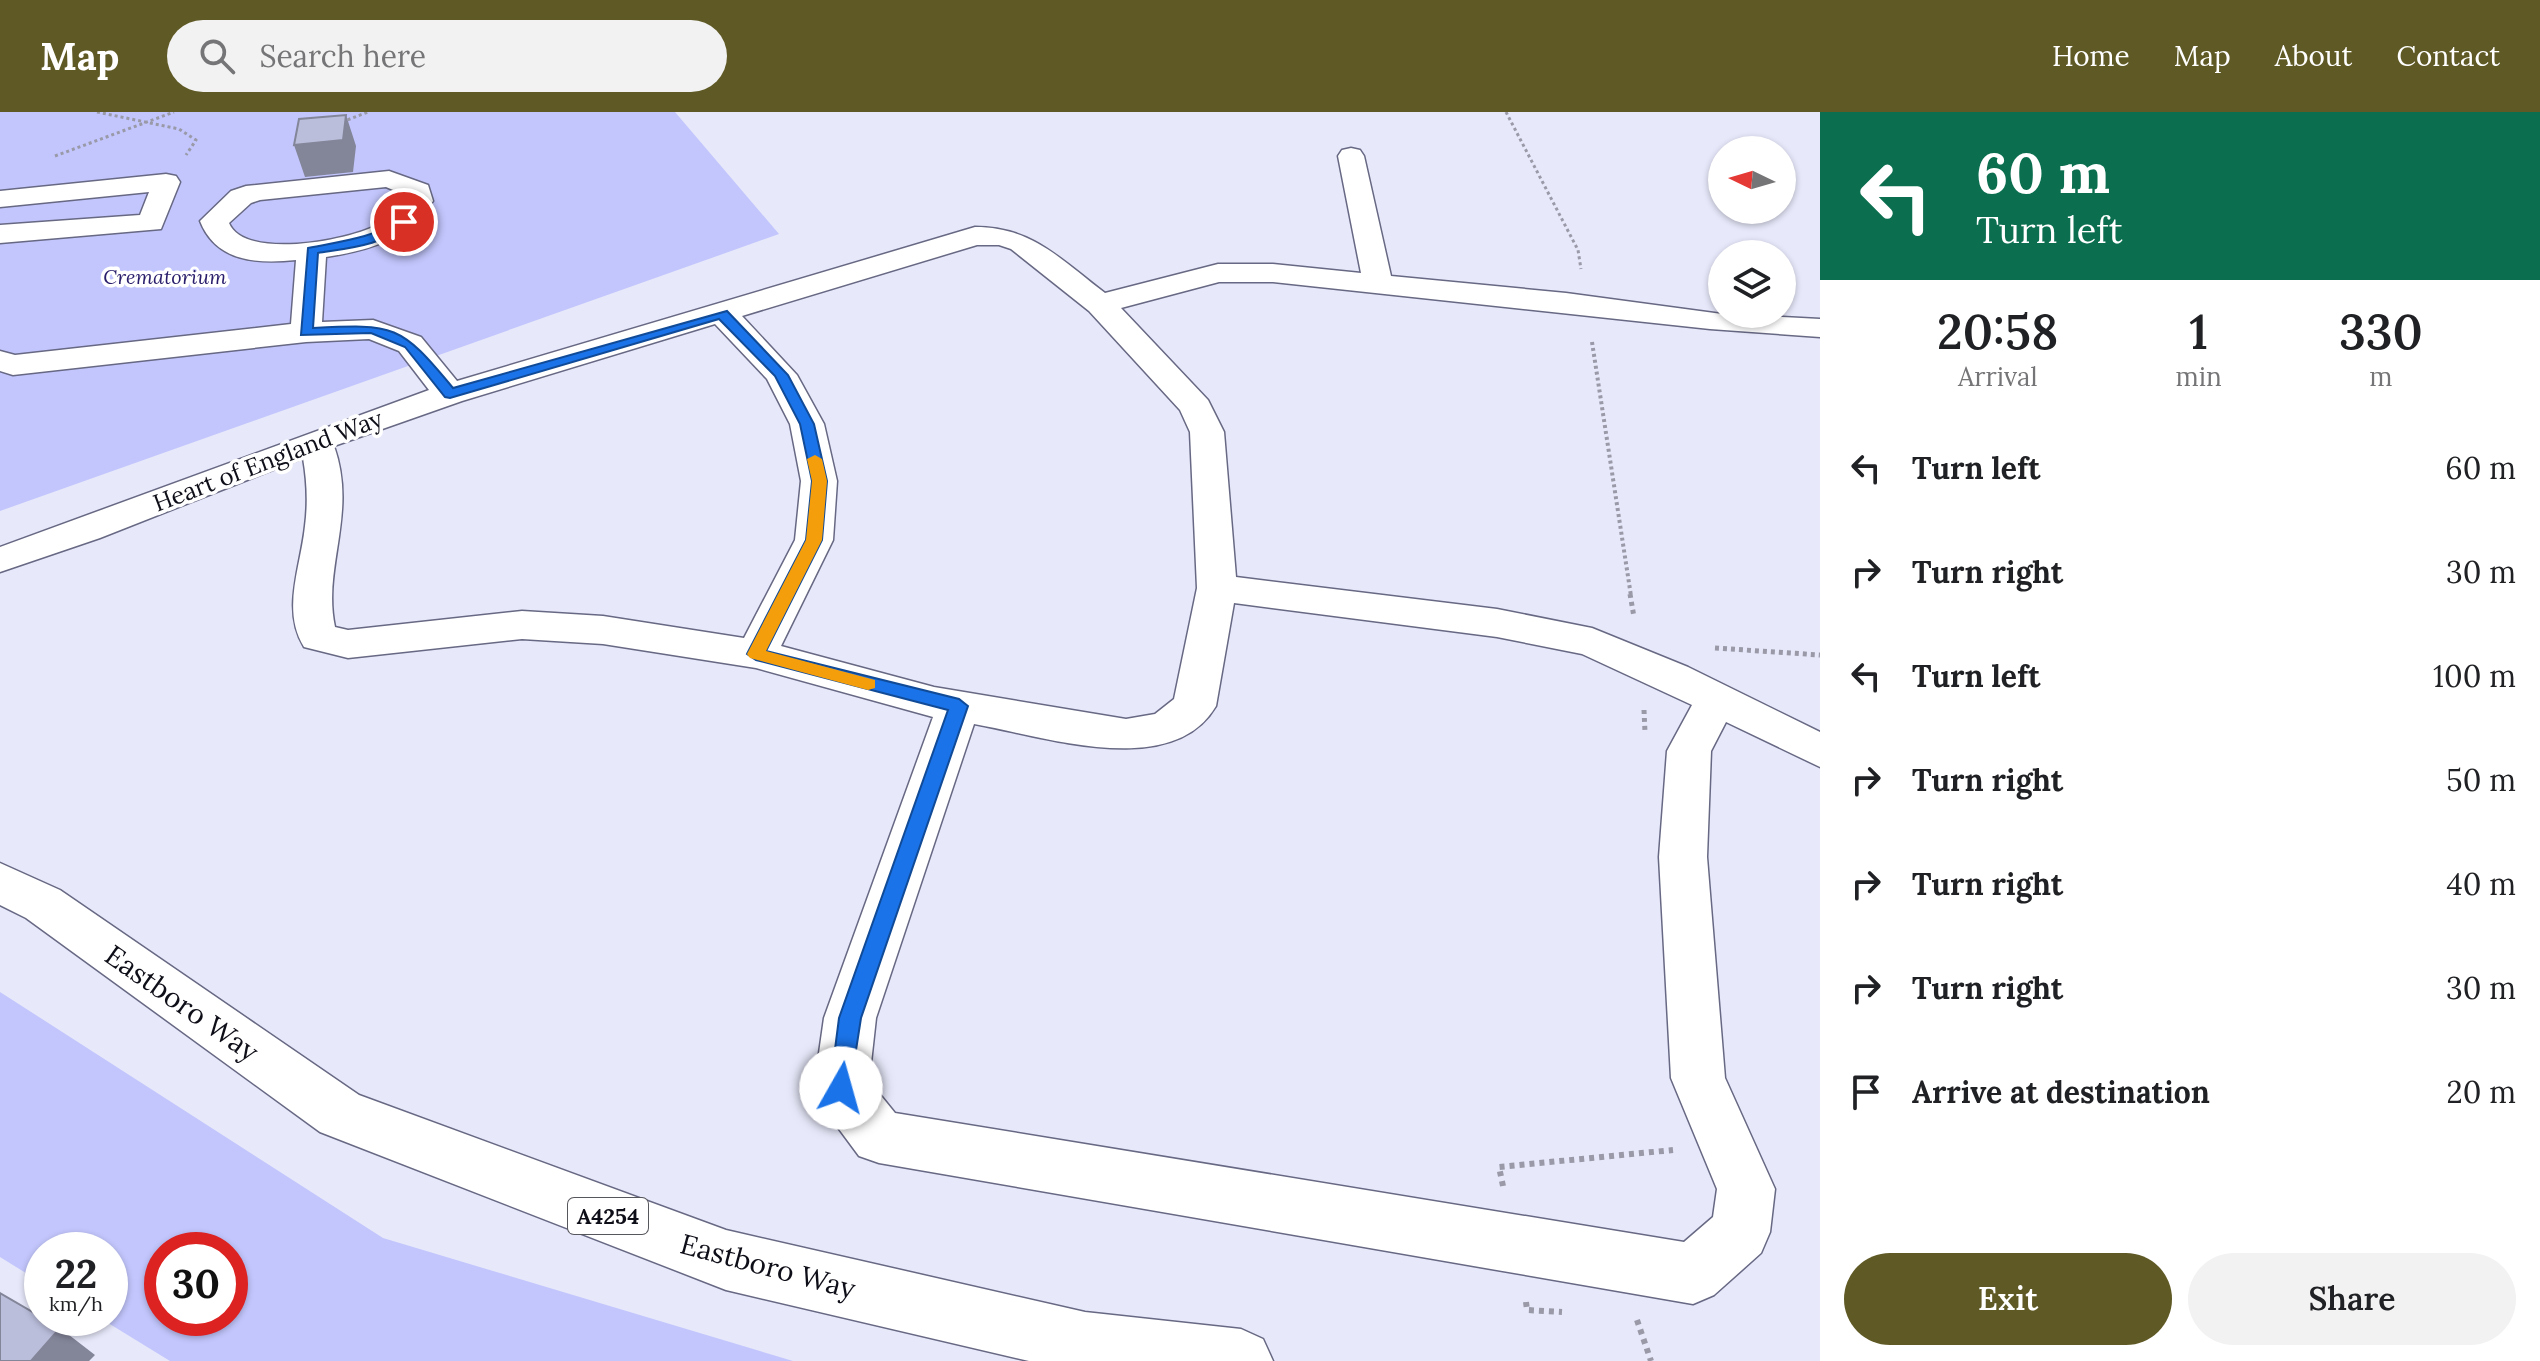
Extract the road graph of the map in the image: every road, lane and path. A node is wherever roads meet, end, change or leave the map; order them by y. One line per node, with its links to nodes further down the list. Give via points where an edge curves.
1 (97, 112): 5 (path)
2 (174, 112): 5 (path)
3 (368, 112): 6 (path)
4 (1506, 112): 15 (path, via 1578,250)
5 (144, 122): 8 (path, via 179,129 196,140); 9 (path)
6 (341, 122)
7 (1351, 156): 13 (street)
8 (182, 158)
9 (43, 160)
10 (0, 199): 11 (street, via 166,182 151,223)
11 (0, 234)
12 (312, 250): 12 (street, via 242,250 224,241 214,221 241,197 256,192 389,179 418,191 414,211 388,233); 18 (street)
13 (1378, 283): 14 (street, via 1218,273); 15 (street)
14 (1100, 304): 16 (street, Heart of England Way, via 1021,243 1002,236 975,236); 24 (street, Heart of England Way, via 1196,407 1207,432)
15 (1586, 304): 17 (street); 28 (path)
16 (722, 314): 20 (street, Heart of England Way); 26 (street, via 781,375 807,424 819,481 814,540)
17 (1820, 328)
18 (306, 332): 19 (street, via 13,365); 20 (street, via 373,329 410,344)
19 (0, 361)
20 (450, 394): 21 (street, Heart of England Way)
21 (315, 441): 22 (street, Heart of England Way); 26 (street, Heart of England Way, via 322,459 325,524 311,620 318,637 348,644 522,625 603,630)
22 (87, 530): 23 (street, Heart of England Way); 25 (street, Heart of England Way)
23 (0, 560)
24 (1217, 588): 28 (street, via 1497,623 1592,642); 30 (street, Heart of England Way, via 1194,706 1167,728 1126,735)
25 (0, 589)
26 (756, 654): 30 (street, Heart of England Way)
27 (1820, 655): 29 (path)
28 (1640, 664): 29 (street); 31 (path)
29 (1715, 674): 32 (street); 36 (street, via 1689,751 1683,857 1698,1078 1746,1189 1740,1232 1693,1274)
30 (959, 706): 36 (street, via 850,1018 841,1088 879,1137)
31 (1646, 742)
32 (1820, 751)
33 (0, 850): 34 (street, Eastboro Way / A4254)
34 (22, 893): 39 (street, Eastboro Way / A4254, via 340,1114 726,1260 1085,1343)
35 (1677, 1149): 36 (path, via 1499,1167)
36 (1515, 1247): 37 (path, via 1527,1310)
37 (1574, 1313)
38 (1636, 1317): 40 (path)
39 (1241, 1361)
40 (1651, 1361)

